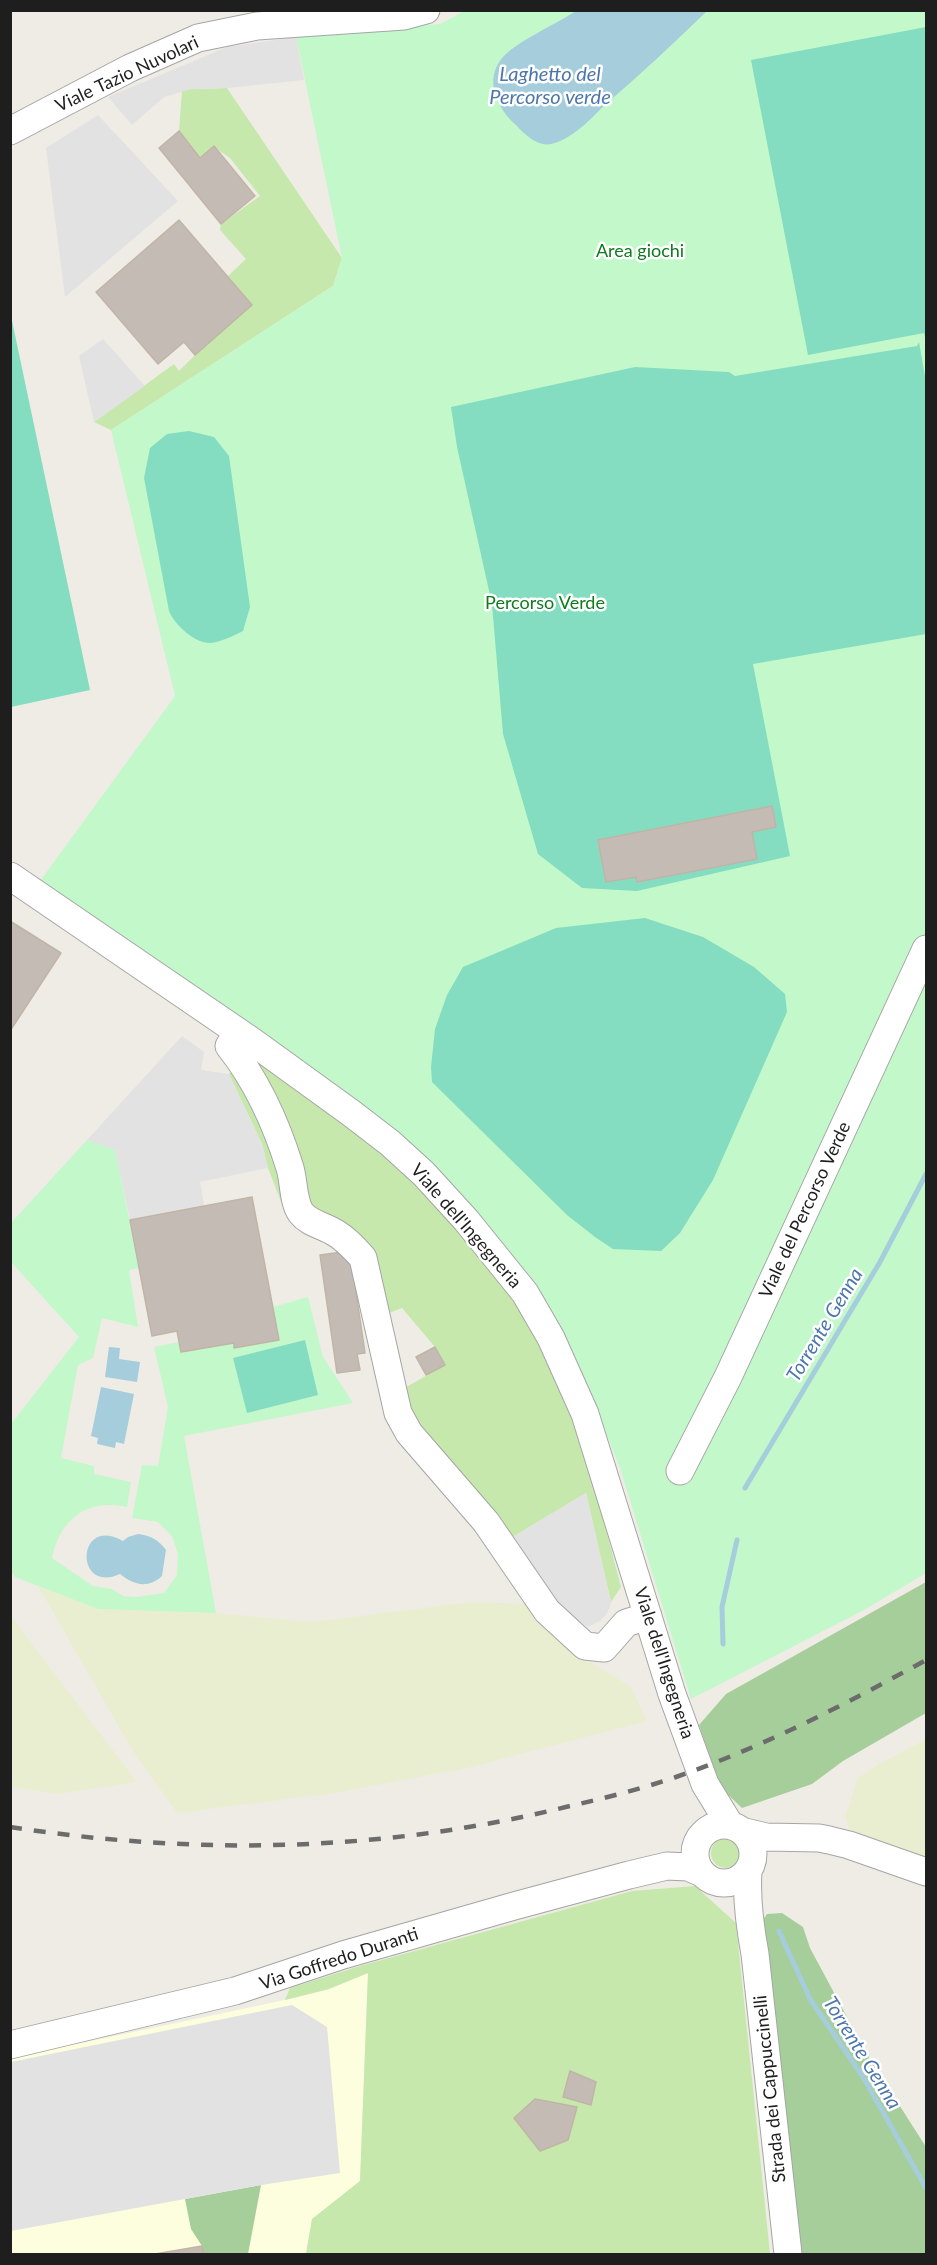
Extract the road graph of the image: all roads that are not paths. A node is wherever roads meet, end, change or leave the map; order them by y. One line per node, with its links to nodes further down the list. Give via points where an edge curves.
1 (426, 10): 2 (street, Viale Tazio Nuvolari, via 404,16 257,26 198,38 130,68)
2 (10, 131)
3 (10, 876): 5 (street, Viale dell'Ingegneria)
4 (927, 949): 6 (street, Viale del Percorso Verde, via 728,1377)
5 (238, 1032): 7 (street, Viale dell'Ingegneria, via 390,1143 466,1220 525,1293 551,1338 585,1414); 7 (street, via 229,1046 248,1071 270,1119 290,1168 299,1211 308,1220 334,1232 363,1258 398,1413 410,1433 486,1522 547,1611 585,1646 604,1648 626,1623)
6 (680, 1471)
7 (648, 1616): 8 (street, Viale dell'Ingegneria)
8 (705, 1784): 9 (street, Viale dell'Ingegneria, via 707,1811); 10 (street, Viale dell'Ingegneria)
9 (700, 1839): 10 (street, via 716,1826); 11 (street, Via Goffredo Duranti, via 687,1854); 13 (street, via 695,1859)
10 (744, 1846): 12 (street, via 819,1838); 13 (street, via 735,1881); 14 (street, Strada dei Cappuccinelli)
11 (667, 1866): 13 (street, Via Goffredo Duranti, via 688,1867); 15 (street, Via Goffredo Duranti, via 457,1922 235,1991)
12 (927, 1872)
13 (711, 1878): 14 (street, Strada dei Cappuccinelli)
14 (750, 1924): 16 (street, Strada dei Cappuccinelli)
15 (10, 2045)
16 (788, 2254)

